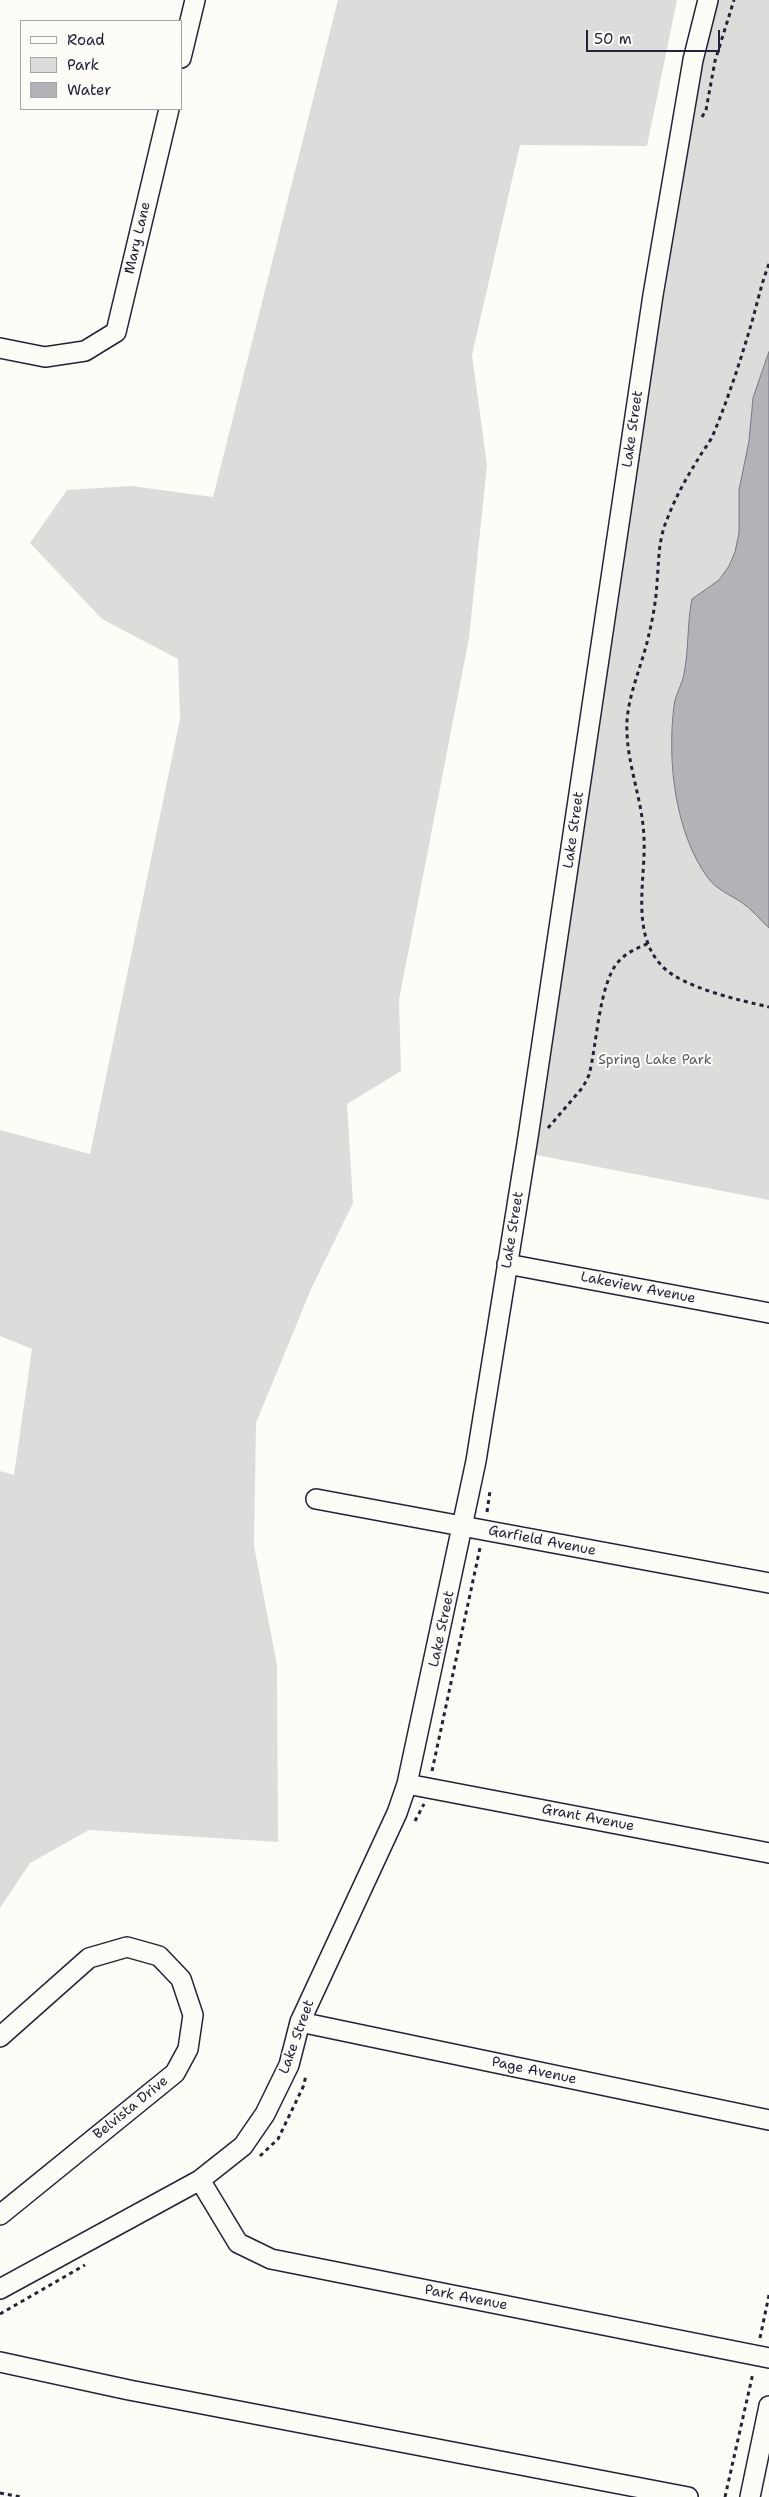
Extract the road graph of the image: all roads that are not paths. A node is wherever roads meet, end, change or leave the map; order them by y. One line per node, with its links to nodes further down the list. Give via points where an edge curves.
1 (195, 0): 3 (street)
2 (708, 0): 6 (street, Lake Street, via 693,60 653,295)
3 (182, 54)
4 (169, 110): 5 (street, Mary Lane, via 116,332 85,351 45,357)
5 (0, 348)
6 (507, 1264): 7 (street, Lakeview Avenue); 9 (street, Lake Street)
7 (769, 1313)
8 (316, 1499): 9 (street, Garfield Avenue)
9 (463, 1525): 10 (street, Garfield Avenue); 11 (street, Lake Street)
10 (769, 1583)
11 (407, 1784): 12 (street, Grant Avenue); 13 (street, Lake Street, via 397,1813)
12 (769, 1853)
13 (300, 2022): 15 (street, Page Avenue); 16 (street, Lake Street, via 289,2065 265,2114 243,2146)
14 (0, 2037): 17 (street, Belvista Drive, via 89,1958 127,1947 159,1956 181,1978 193,2015 188,2049 175,2074)
15 (769, 2120)
16 (200, 2180): 18 (street, Lake Street); 19 (street, Park Avenue, via 238,2242 271,2258)
17 (0, 2215)
18 (0, 2289)
19 (763, 2357)
20 (0, 2362): 22 (street, via 129,2390)
21 (769, 2406): 23 (street)
22 (688, 2497)
23 (750, 2497)

